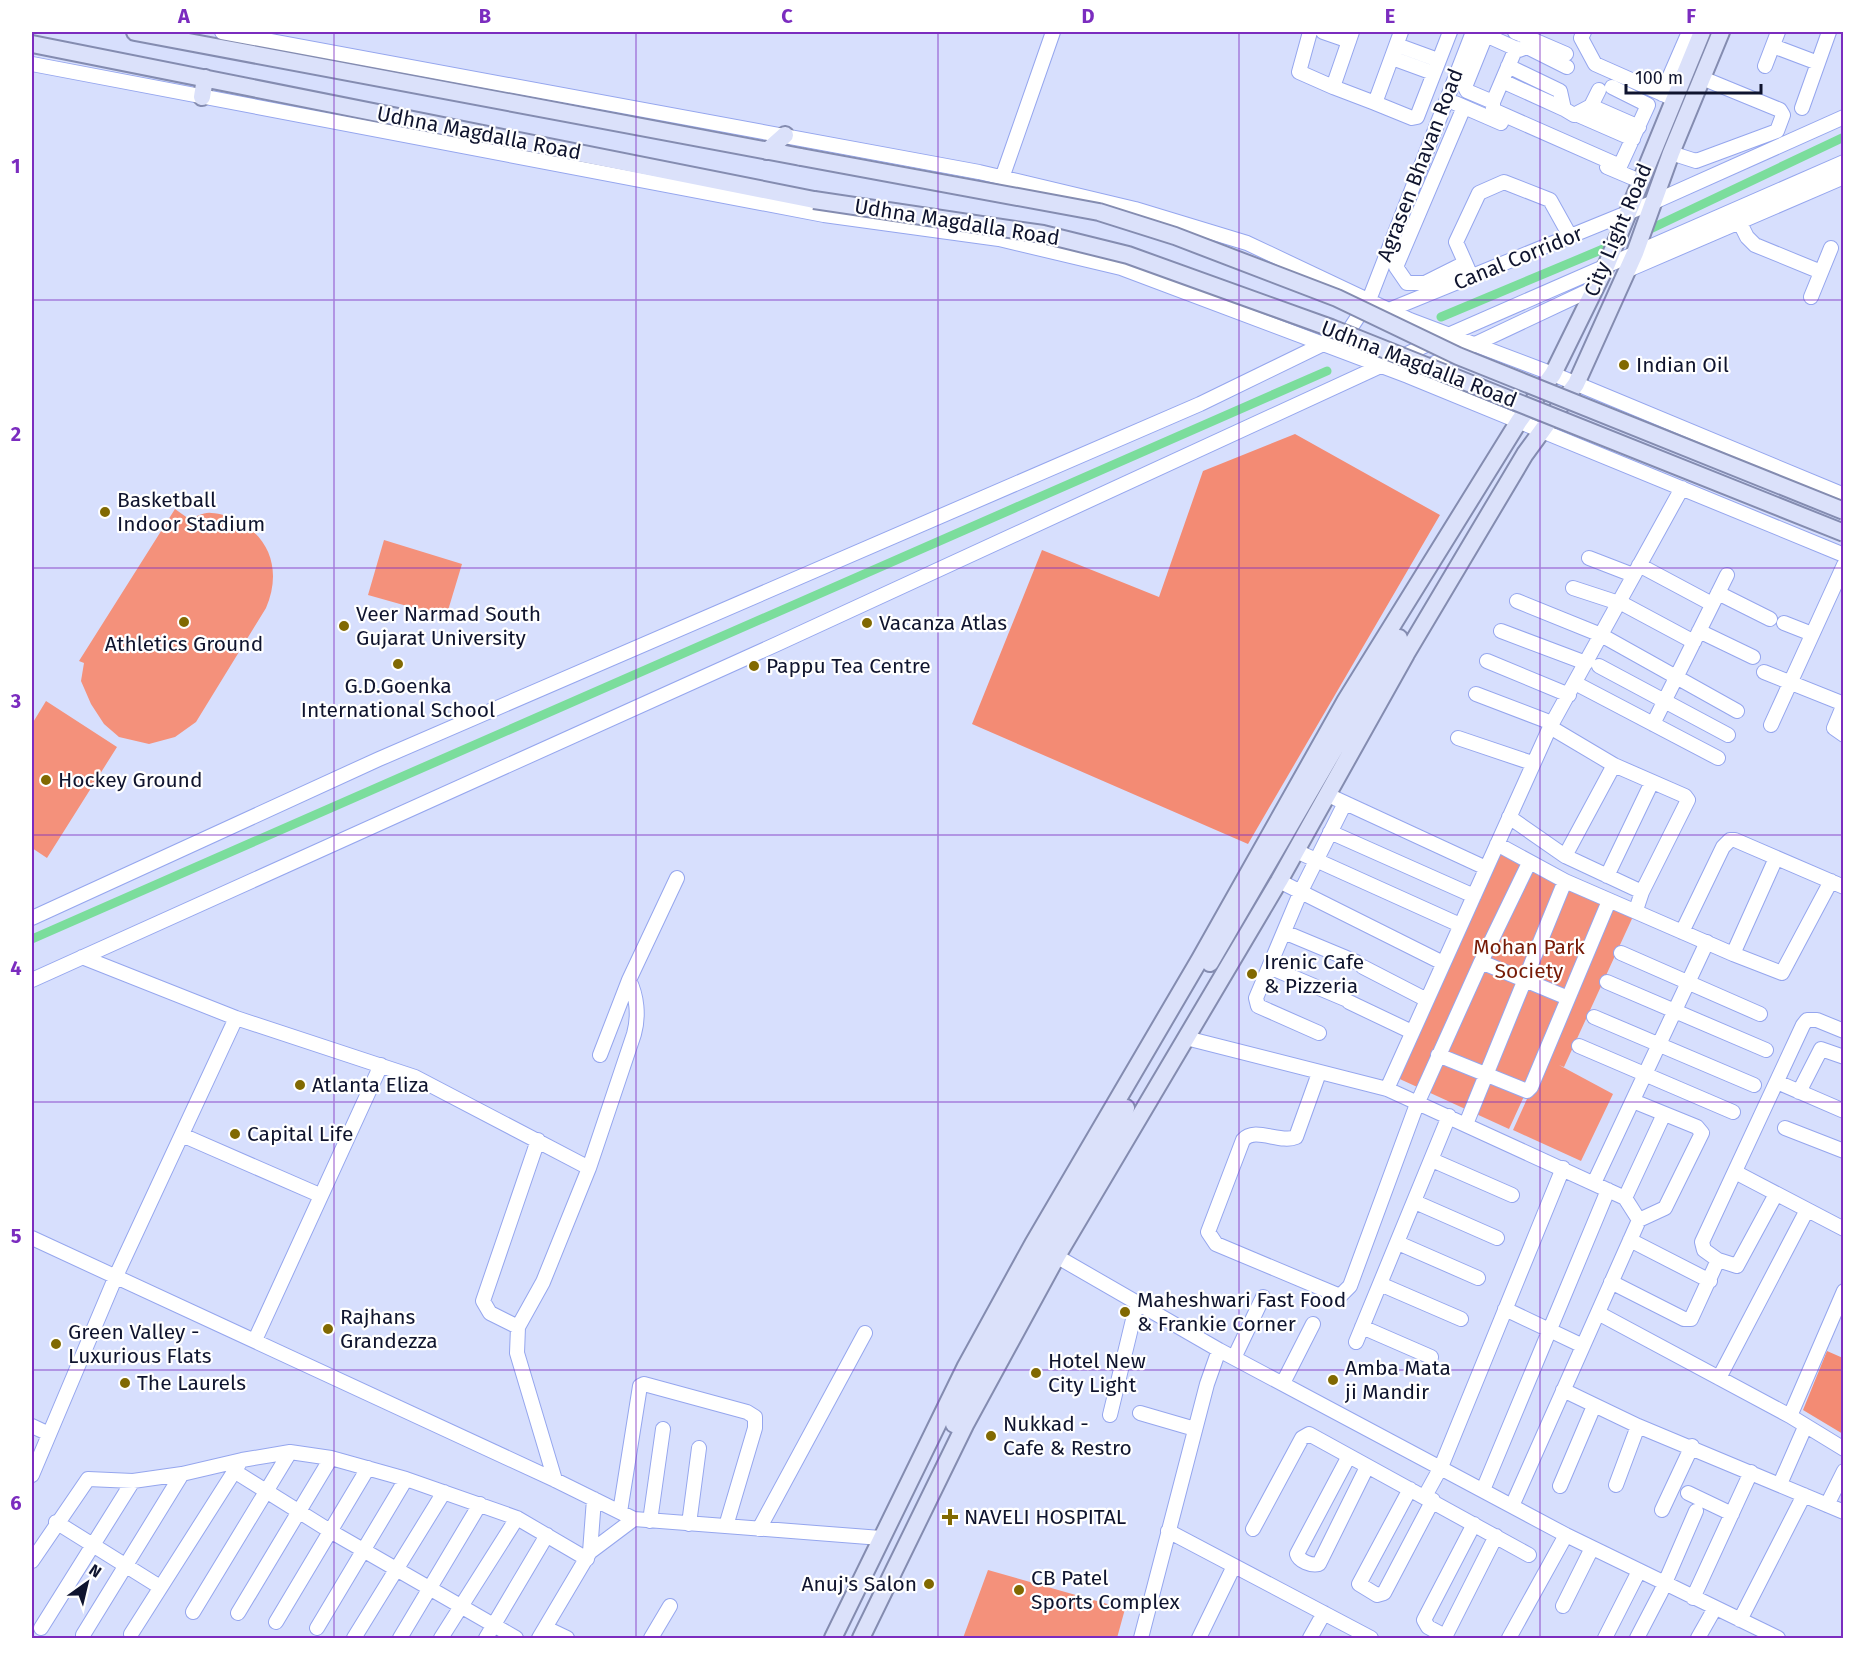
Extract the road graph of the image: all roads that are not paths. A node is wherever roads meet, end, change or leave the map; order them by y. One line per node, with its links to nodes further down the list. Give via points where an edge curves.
1 (135, 32): 44 (main road, Udhna Magdalla Road)
2 (222, 32): 42 (street)
3 (1053, 32): 48 (street)
4 (1310, 32): 29 (street, via 1299,72)
5 (1323, 32): 15 (street)
6 (1450, 32): 22 (street)
7 (1515, 32): 19 (street, via 1566,60 1527,47)
8 (1584, 32): 31 (street, via 1581,38 1595,64)
9 (1689, 32): 31 (street)
10 (1702, 32): 31 (main road, City Light Road)
11 (1721, 32): 27 (main road)
12 (1778, 32): 18 (street)
13 (1829, 32): 20 (street)
14 (1480, 33): 19 (street); 25 (street, Agrasen Bhavan Road); 33 (street, via 1465,87)
15 (1351, 36): 29 (street)
16 (32, 44): 26 (main road, Udhna Magdalla Road)
17 (1397, 45): 22 (street); 34 (street)
18 (1773, 46): 20 (street); 24 (street)
19 (1515, 48): 23 (street)
20 (1818, 63): 37 (street)
21 (32, 64): 30 (street)
22 (1436, 66): 25 (street); 34 (street, via 1415,118)
23 (1508, 66): 28 (street); 38 (street, via 1560,91)
24 (1765, 66)
25 (1455, 74): 32 (street, Agrasen Bhavan Road)
26 (205, 78): 30 (main road); 77 (main road, Udhna Magdalla Road, bridge, via 814,200 1043,234 1128,255 1331,328)
27 (1702, 78): 45 (main road); 45 (street, via 1780,110 1783,116 1777,131 1696,161)
28 (1502, 81): 33 (street); 38 (street)
29 (1333, 87): 34 (street)
30 (202, 97): 68 (street, via 824,215 999,239 1121,268)
31 (1668, 97): 43 (main road, City Light Road)
32 (1445, 99): 36 (street); 63 (street, Agrasen Bhavan Road)
33 (1493, 102): 41 (street, via 1495,112 1618,166)
34 (1375, 103)
35 (1591, 106): 39 (street); 41 (street); 41 (street, via 1606,88 1647,104)
36 (1464, 107): 49 (street); 56 (street, via 1396,267 1407,283 1418,285)
37 (1802, 108)
38 (1564, 109): 39 (street)
39 (1578, 115): 41 (street)
40 (1844, 117): 50 (street, Canal Corridor)
41 (1636, 133): 43 (street)
42 (785, 135): 44 (main road); 48 (street)
43 (1656, 140): 49 (main road, City Light Road)
44 (767, 151): 76 (main road, Udhna Magdalla Road, bridge, via 1099,212 1175,236 1327,294 1458,356)
45 (1671, 153): 50 (main road)
46 (1840, 167): 55 (street)
47 (1844, 177): 52 (street)
48 (1002, 178): 63 (street, via 1134,209 1246,243)
49 (1633, 178): 51 (main road, City Light Road)
50 (1654, 202): 51 (street, Canal Corridor); 55 (main road)
51 (1627, 213): 53 (street, Canal Corridor); 57 (main road, City Light Road)
52 (1740, 223): 58 (street); 59 (street, via 1755,245)
53 (1570, 236): 56 (street, via 1550,200 1504,182 1476,196 1456,242); 60 (street, Canal Corridor)
54 (1831, 248): 59 (street)
55 (1635, 253): 57 (street); 58 (main road)
56 (1465, 263): 60 (street)
57 (1607, 264): 61 (main road, City Light Road); 66 (street)
58 (1628, 270): 72 (main road)
59 (1821, 272): 62 (street)
60 (1472, 276): 64 (street, Canal Corridor)
61 (1592, 289): 67 (street); 70 (main road, City Light Road)
62 (1811, 297)
63 (1369, 300): 64 (street); 65 (street)
64 (1390, 310): 65 (street, Canal Corridor); 66 (street)
65 (1357, 321): 68 (street, via 1348,333)
66 (1448, 335): 67 (street); 69 (street)
67 (1474, 343): 70 (street); 71 (street)
68 (1325, 345): 69 (street); 137 (street, via 1200,404 379,759)
69 (1381, 366): 71 (street); 144 (street)
70 (1553, 374): 72 (street); 73 (main road, City Light Road)
71 (1408, 376): 73 (street)
72 (1576, 384): 73 (main road); 75 (street)
73 (1530, 426): 74 (street); 116 (main road); 207 (main road, via 1500,477 1495,496 1409,630); 207 (main road, via 1346,700 1200,959)
74 (1682, 488): 78 (street); 81 (street)
75 (1844, 495)
76 (1844, 511)
77 (1844, 533)
78 (1844, 555)
79 (1589, 558): 81 (street)
80 (1844, 565): 88 (street)
81 (1636, 570): 84 (street); 86 (street)
82 (1727, 574): 84 (street)
83 (1573, 588): 86 (street)
84 (1715, 599): 88 (street); 90 (street)
85 (1517, 601): 89 (street)
86 (1617, 604): 89 (street); 90 (street)
87 (1501, 632): 93 (street)
88 (1812, 634): 96 (street)
89 (1601, 635): 93 (street); 95 (street)
90 (1696, 636): 91 (street); 95 (street)
91 (1753, 657)
92 (1486, 661): 98 (street)
93 (1592, 665): 97 (street); 98 (street)
94 (1764, 672): 96 (street)
95 (1676, 677): 100 (street); 103 (street)
96 (1791, 682): 101 (street); 107 (street)
97 (1634, 685): 100 (street); 102 (street)
98 (1572, 689): 102 (street); 106 (street)
99 (1476, 694): 106 (street)
100 (1664, 701): 104 (street); 105 (street)
101 (1844, 704): 109 (street, via 1834,728)
102 (1622, 708): 105 (street)
103 (1737, 711)
104 (1696, 718): 108 (street); 111 (street)
105 (1653, 724): 111 (street)
106 (1551, 725): 113 (street); 114 (street)
107 (1772, 725)
108 (1728, 735)
109 (1844, 735)
110 (1458, 738): 113 (street)
111 (1686, 741): 112 (street)
112 (1718, 758)
113 (1532, 763): 118 (street)
114 (1614, 765): 115 (street); 122 (street)
115 (1652, 782): 127 (street); 133 (street, via 1685,796 1689,802)
116 (1328, 795): 117 (street); 121 (main road)
117 (1345, 803): 119 (street); 126 (street)
118 (1509, 817): 120 (street); 122 (street)
119 (1330, 832): 124 (street); 134 (street)
120 (1497, 844): 125 (street); 126 (street)
121 (1296, 851): 124 (street); 129 (main road)
122 (1565, 856): 127 (street)
123 (1776, 858): 131 (street); 140 (street, via 1735,840 1726,842); 143 (street)
124 (1316, 861): 132 (street); 138 (street)
125 (1529, 862): 130 (street); 145 (street)
126 (1486, 868): 134 (street)
127 (1607, 876): 133 (street)
128 (677, 878): 150 (street)
129 (1279, 881): 132 (street); 162 (main road)
130 (1565, 881): 135 (street); 148 (street)
131 (1837, 884): 143 (street, via 1782,973)
132 (1301, 891): 139 (street); 146 (street)
133 (1642, 892): 136 (street)
134 (1474, 896): 138 (street)
135 (1610, 901): 136 (street); 153 (street)
136 (1636, 910): 140 (street)
137 (32, 918)
138 (1460, 925): 146 (street)
139 (1284, 932): 147 (street); 154 (street, via 1360,964)
140 (1682, 932): 141 (street)
141 (1707, 942): 143 (street); 152 (street)
142 (1621, 953): 152 (street)
143 (1733, 954)
144 (82, 957): 149 (street); 158 (street)
145 (1481, 962): 148 (street); 167 (street)
146 (1443, 963): 154 (street)
147 (1269, 967): 160 (street); 161 (street, via 1256,998 1258,1006)
148 (1524, 978): 153 (street); 171 (street)
149 (32, 980)
150 (629, 980): 166 (street); 190 (street, via 635,997 636,1026)
151 (1607, 982): 155 (street)
152 (1689, 983): 155 (street); 156 (street)
153 (1568, 999): 171 (street, via 1531,1087 1527,1090)
154 (1427, 1000): 160 (street)
155 (1676, 1012): 164 (street); 165 (street)
156 (1760, 1014)
157 (1594, 1017): 164 (street)
158 (236, 1018): 169 (street); 186 (street)
159 (1844, 1031): 173 (street, via 1807,1020)
160 (1412, 1032): 175 (street)
161 (1318, 1033)
162 (1186, 1038): 170 (street); 207 (main road)
163 (1579, 1046): 172 (street)
164 (1660, 1046): 172 (street); 174 (street)
165 (1766, 1050)
166 (600, 1055)
167 (1438, 1055): 171 (street); 179 (street)
168 (1844, 1057): 176 (street, via 1821,1049)
169 (381, 1065): 187 (street, via 415,1077); 225 (street)
170 (1319, 1073): 175 (street); 179 (street, via 1296,1137 1253,1134 1244,1140 1208,1232 1216,1244 1335,1296 1344,1295 1350,1286)
171 (1486, 1075): 184 (street)
172 (1646, 1075): 178 (street); 181 (street)
173 (1777, 1082): 176 (street); 192 (street)
174 (1754, 1085)
175 (1387, 1089): 179 (street)
176 (1799, 1092): 180 (street)
177 (1844, 1095): 180 (street)
178 (1633, 1101): 182 (street); 193 (street)
179 (1417, 1104): 183 (street)
180 (1841, 1110)
181 (1733, 1112)
182 (1664, 1114): 198 (street); 201 (street, via 1697,1126 1701,1137 1665,1208)
183 (1449, 1116): 184 (street); 189 (street)
184 (1466, 1124): 191 (street)
185 (1785, 1128): 188 (street)
186 (182, 1135): 195 (street); 209 (street)
187 (538, 1140): 190 (street); 221 (street, via 483,1300 490,1313)
188 (1844, 1151)
189 (1432, 1160): 197 (street); 199 (street)
190 (589, 1168): 221 (street, via 543,1282)
191 (1563, 1168): 193 (street); 217 (street)
192 (1735, 1172): 196 (street); 208 (street, via 1702,1242 1704,1250)
193 (1594, 1184): 194 (street)
194 (1608, 1190): 198 (street); 223 (street)
195 (315, 1193)
196 (1776, 1194): 200 (street); 208 (street, via 1740,1263 1734,1266)
197 (1512, 1195)
198 (1625, 1198): 201 (street)
199 (1415, 1202): 204 (street); 206 (street)
200 (1807, 1210): 202 (street); 231 (street)
201 (1639, 1220): 205 (street)
202 (1844, 1229)
203 (32, 1238): 209 (street)
204 (1497, 1238)
205 (1630, 1240): 211 (street); 212 (street)
206 (1398, 1243): 210 (street); 213 (street)
207 (1047, 1251): 216 (street); 296 (main road, via 966,1366); 334 (main road, via 973,1395 962,1408); 335 (main road)
208 (1718, 1260): 211 (street)
209 (116, 1276): 225 (street); 243 (street)
210 (1478, 1278)
211 (1710, 1281): 212 (street, via 1694,1317 1688,1320)
212 (1611, 1282): 218 (street)
213 (1380, 1284): 219 (street); 222 (street)
214 (1263, 1297): 230 (street)
215 (1842, 1298): 237 (street)
216 (1137, 1303): 228 (street); 236 (street)
217 (1505, 1309): 223 (street); 253 (street)
218 (1598, 1313): 227 (street); 231 (street)
219 (1461, 1319)
220 (1313, 1324): 232 (street)
221 (518, 1327): 260 (street, via 517,1353)
222 (1362, 1327): 226 (street); 229 (street)
223 (1550, 1329): 227 (street); 266 (street)
224 (865, 1333): 289 (street)
225 (255, 1340): 260 (street)
226 (1356, 1342)
227 (1583, 1346): 233 (street)
228 (1219, 1350): 230 (street); 242 (street)
229 (1431, 1357)
230 (1234, 1358): 232 (street)
231 (1719, 1378): 237 (street)
232 (1283, 1383): 253 (street)
233 (1563, 1390): 234 (street); 275 (street)
234 (1594, 1406): 239 (street); 264 (street)
235 (1140, 1413): 242 (street)
236 (1110, 1415)
237 (1790, 1416): 240 (street)
238 (32, 1426): 243 (street)
239 (1638, 1426): 245 (street); 263 (street)
240 (1805, 1427): 247 (street); 262 (street)
241 (663, 1429): 284 (street)
242 (1195, 1429): 292 (street)
243 (49, 1434): 244 (street)
244 (37, 1445): 258 (street)
245 (1692, 1446): 256 (street); 276 (street)
246 (699, 1448): 286 (street)
247 (1844, 1449)
248 (290, 1452): 250 (street); 251 (street); 267 (street)
249 (1349, 1456): 252 (street); 252 (street, via 1297,1554 1301,1559 1314,1565 1320,1561); 290 (street, via 1305,1434)
250 (332, 1458): 254 (street); 277 (street)
251 (238, 1466): 257 (street); 267 (street); 308 (street)
252 (1367, 1467): 265 (street)
253 (1441, 1467): 266 (street); 271 (street)
254 (368, 1468): 259 (street); 291 (street)
255 (1844, 1471): 274 (street)
256 (1751, 1472): 262 (street); 281 (street)
257 (182, 1474): 261 (street); 303 (street)
258 (32, 1475)
259 (406, 1479): 268 (street); 299 (street)
260 (555, 1480): 272 (street)
261 (133, 1481): 285 (street, via 87,1479); 297 (street)
262 (1780, 1484): 270 (street)
263 (1616, 1485)
264 (1560, 1486)
265 (1410, 1489): 271 (street); 271 (street, via 1359,1584 1377,1595 1384,1593)
266 (1483, 1490): 275 (street)
267 (266, 1491): 277 (street); 315 (street)
268 (444, 1492): 273 (street); 305 (street)
269 (1688, 1493): 281 (street)
270 (1804, 1495): 274 (street); 318 (street)
271 (1429, 1498): 287 (street)
272 (594, 1499): 279 (street); 301 (street)
273 (480, 1504): 282 (street); 309 (street)
274 (1827, 1505): 280 (street)
275 (1512, 1506): 293 (street)
276 (1662, 1510)
277 (298, 1511): 291 (street); 316 (street)
278 (1696, 1511): 307 (street)
279 (620, 1512): 283 (street); 288 (street, via 640,1386 644,1384 755,1417)
280 (1844, 1512)
281 (1732, 1514): 310 (street)
282 (517, 1518): 294 (street); 313 (street)
283 (634, 1519): 284 (street); 301 (street)
284 (650, 1521): 286 (street)
285 (56, 1522): 297 (street); 302 (street)
286 (689, 1524): 288 (street)
287 (1474, 1524): 295 (street); 295 (street, via 1424,1620 1428,1627 1443,1635 1447,1633)
288 (726, 1526): 289 (street)
289 (759, 1528): 296 (street)
290 (1253, 1529)
291 (330, 1531): 299 (street); 319 (street)
292 (1168, 1531): 304 (street); 336 (street)
293 (1566, 1534): 298 (street); 340 (street)
294 (547, 1535): 301 (street); 320 (street)
295 (1496, 1536): 300 (street)
296 (880, 1538): 333 (main road)
297 (93, 1547): 303 (street); 321 (street)
298 (1592, 1548): 306 (street); 312 (street)
299 (362, 1550): 305 (street); 322 (street)
300 (1529, 1555)
301 (588, 1556): 323 (street)
302 (32, 1561)
303 (124, 1566): 308 (street); 325 (street)
304 (1234, 1566): 317 (street); 337 (street)
305 (396, 1569): 309 (street); 326 (street)
306 (1639, 1571): 307 (street); 341 (street)
307 (1665, 1584): 310 (street); 342 (street)
308 (160, 1587): 324 (street)
309 (429, 1590): 313 (street); 327 (street)
310 (1693, 1598): 314 (street)
311 (670, 1606): 332 (street)
312 (1563, 1606)
313 (460, 1608): 320 (street); 328 (street)
314 (1715, 1608): 318 (street); 343 (street)
315 (193, 1612)
316 (238, 1613)
317 (1324, 1613): 338 (street); 339 (street)
318 (1740, 1620): 344 (street)
319 (276, 1622)
320 (494, 1626): 329 (street); 330 (street)
321 (41, 1628)
322 (317, 1628)
323 (542, 1633): 331 (street)
324 (131, 1634)
325 (83, 1635)
326 (354, 1638)
327 (400, 1638)
328 (441, 1638)
329 (486, 1638)
330 (516, 1638)
331 (567, 1638)
332 (651, 1638)
333 (833, 1638)
334 (851, 1638)
335 (861, 1638)
336 (1141, 1638)
337 (1198, 1638)
338 (1310, 1638)
339 (1369, 1638)
340 (1509, 1638)
341 (1605, 1638)
342 (1637, 1638)
343 (1698, 1638)
344 (1771, 1638)

